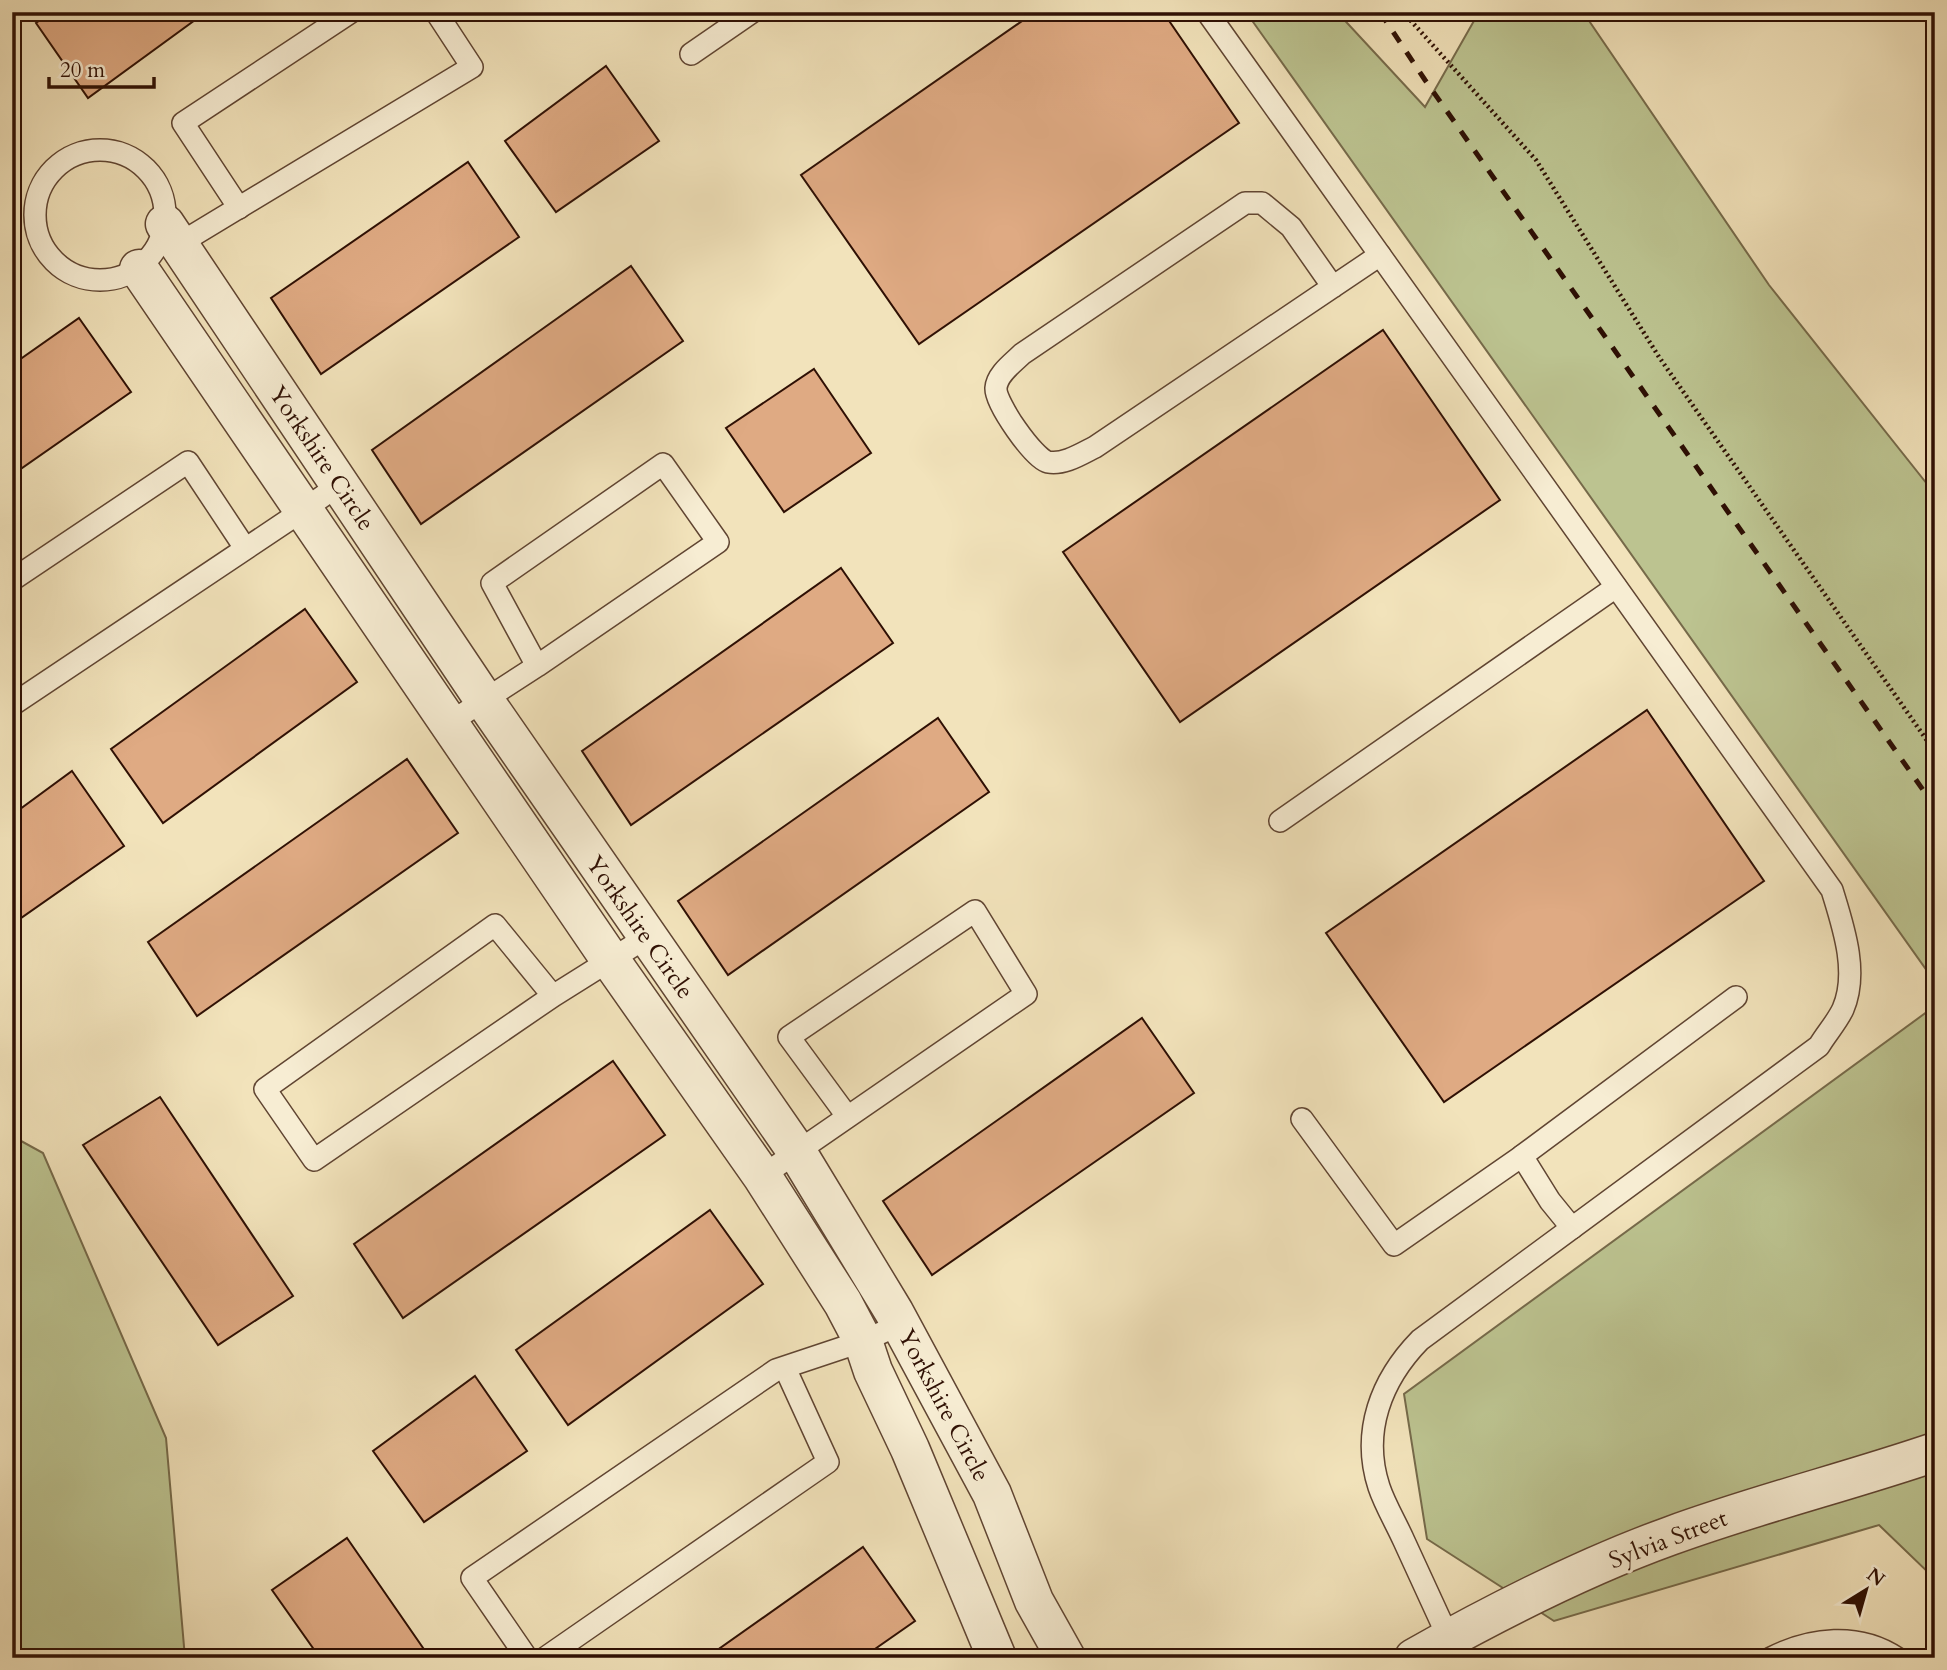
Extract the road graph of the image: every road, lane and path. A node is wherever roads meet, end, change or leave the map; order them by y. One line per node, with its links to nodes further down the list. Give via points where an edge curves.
1 (351, 12): 7 (lane, via 183,123)
2 (436, 12): 7 (lane, via 472,67)
3 (752, 12): 6 (lane)
4 (1207, 12): 9 (lane)
5 (1403, 12): 20 (path, via 1536,160 1659,357)
6 (691, 54)
7 (239, 208): 8 (lane, via 187,239)
8 (160, 244): 8 (lane, via 164,203 157,183 125,155 105,150 84,152 64,161 38,195 39,238 66,271 87,279 109,280); 11 (street, Yorkshire Circle); 12 (street, Yorkshire Circle)
9 (1380, 255): 10 (lane); 15 (lane)
10 (1333, 287): 10 (lane, via 1068,460 1047,462 1033,453 999,402 996,387 1001,374 1022,354 1245,203 1262,203 1292,227)
11 (340, 484): 12 (lane); 17 (street, Yorkshire Circle)
12 (302, 511): 13 (lane); 19 (street, Yorkshire Circle)
13 (246, 548): 14 (lane, via 188,462); 18 (lane)
14 (12, 580)
15 (1616, 587): 21 (lane); 31 (lane, via 1832,890 1850,971 1843,1008 1819,1046)
16 (537, 666): 16 (lane, via 718,542 663,464 492,583); 17 (lane)
17 (484, 700): 19 (lane); 22 (street, Yorkshire Circle)
18 (12, 705)
19 (449, 723): 23 (street, Yorkshire Circle)
20 (1935, 752)
21 (1280, 821)
22 (647, 937): 23 (lane); 28 (street, Yorkshire Circle)
23 (611, 961): 24 (lane); 30 (street, Yorkshire Circle)
24 (553, 996): 24 (lane, via 314,1160 265,1089 495,925)
25 (1736, 997): 29 (lane)
26 (847, 1116): 26 (lane, via 1026,994 975,911 789,1037); 28 (lane)
27 (1302, 1119): 29 (lane, via 1394,1245)
28 (797, 1152): 30 (lane); 32 (street, Yorkshire Circle)
29 (1522, 1156): 31 (lane)
30 (762, 1177): 33 (street, Yorkshire Circle)
31 (1572, 1228): 36 (lane, via 1420,1340 1384,1387 1374,1419 1372,1457 1379,1488)
32 (901, 1324): 33 (lane); 40 (street, Yorkshire Circle, via 992,1494 1034,1601)
33 (863, 1341): 34 (lane); 39 (street, Yorkshire Circle)
34 (785, 1367): 37 (lane, via 472,1578); 38 (lane, via 828,1462)
35 (1935, 1452): 36 (street, Sylvia Street, via 1667,1537 1568,1580)
36 (1455, 1648): 41 (street, Sylvia Street)
37 (527, 1658)
38 (545, 1658)
39 (996, 1658)
40 (1066, 1658)
41 (1414, 1658)
42 (1770, 1658): 43 (lane, via 1793,1646 1822,1640 1858,1642)
43 (1897, 1658)

